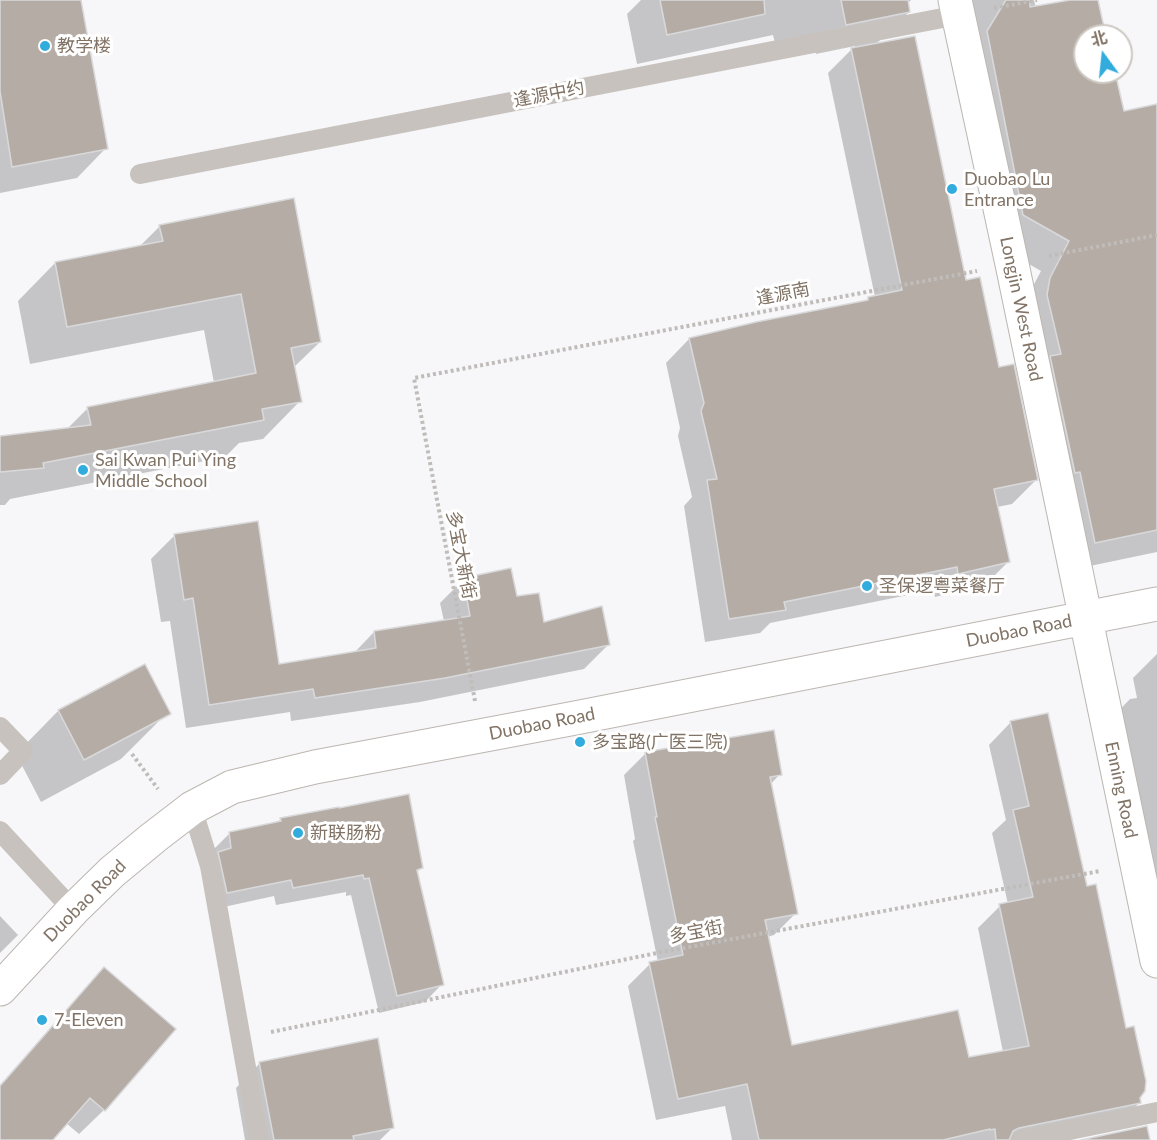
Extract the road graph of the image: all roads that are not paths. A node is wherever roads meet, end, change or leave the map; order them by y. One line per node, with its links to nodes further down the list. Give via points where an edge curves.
1 (957, 7): 2 (lane, 逢源中约); 4 (street, Longjin West Road)
2 (140, 174)
3 (1157, 604): 4 (street, Duobao Road)
4 (1085, 618): 7 (street, Duobao Road, via 315,767 232,787); 10 (street, Enning Road)
5 (0, 727): 6 (lane, via 23,751)
6 (0, 775)
7 (192, 808): 9 (street, Duobao Road, via 112,872); 13 (lane, via 210,866)
8 (0, 831): 9 (lane)
9 (73, 910): 11 (street, Duobao Road)
10 (1157, 961)
11 (0, 989)
12 (1157, 1112): 14 (lane)
13 (259, 1140)
14 (1021, 1140)

